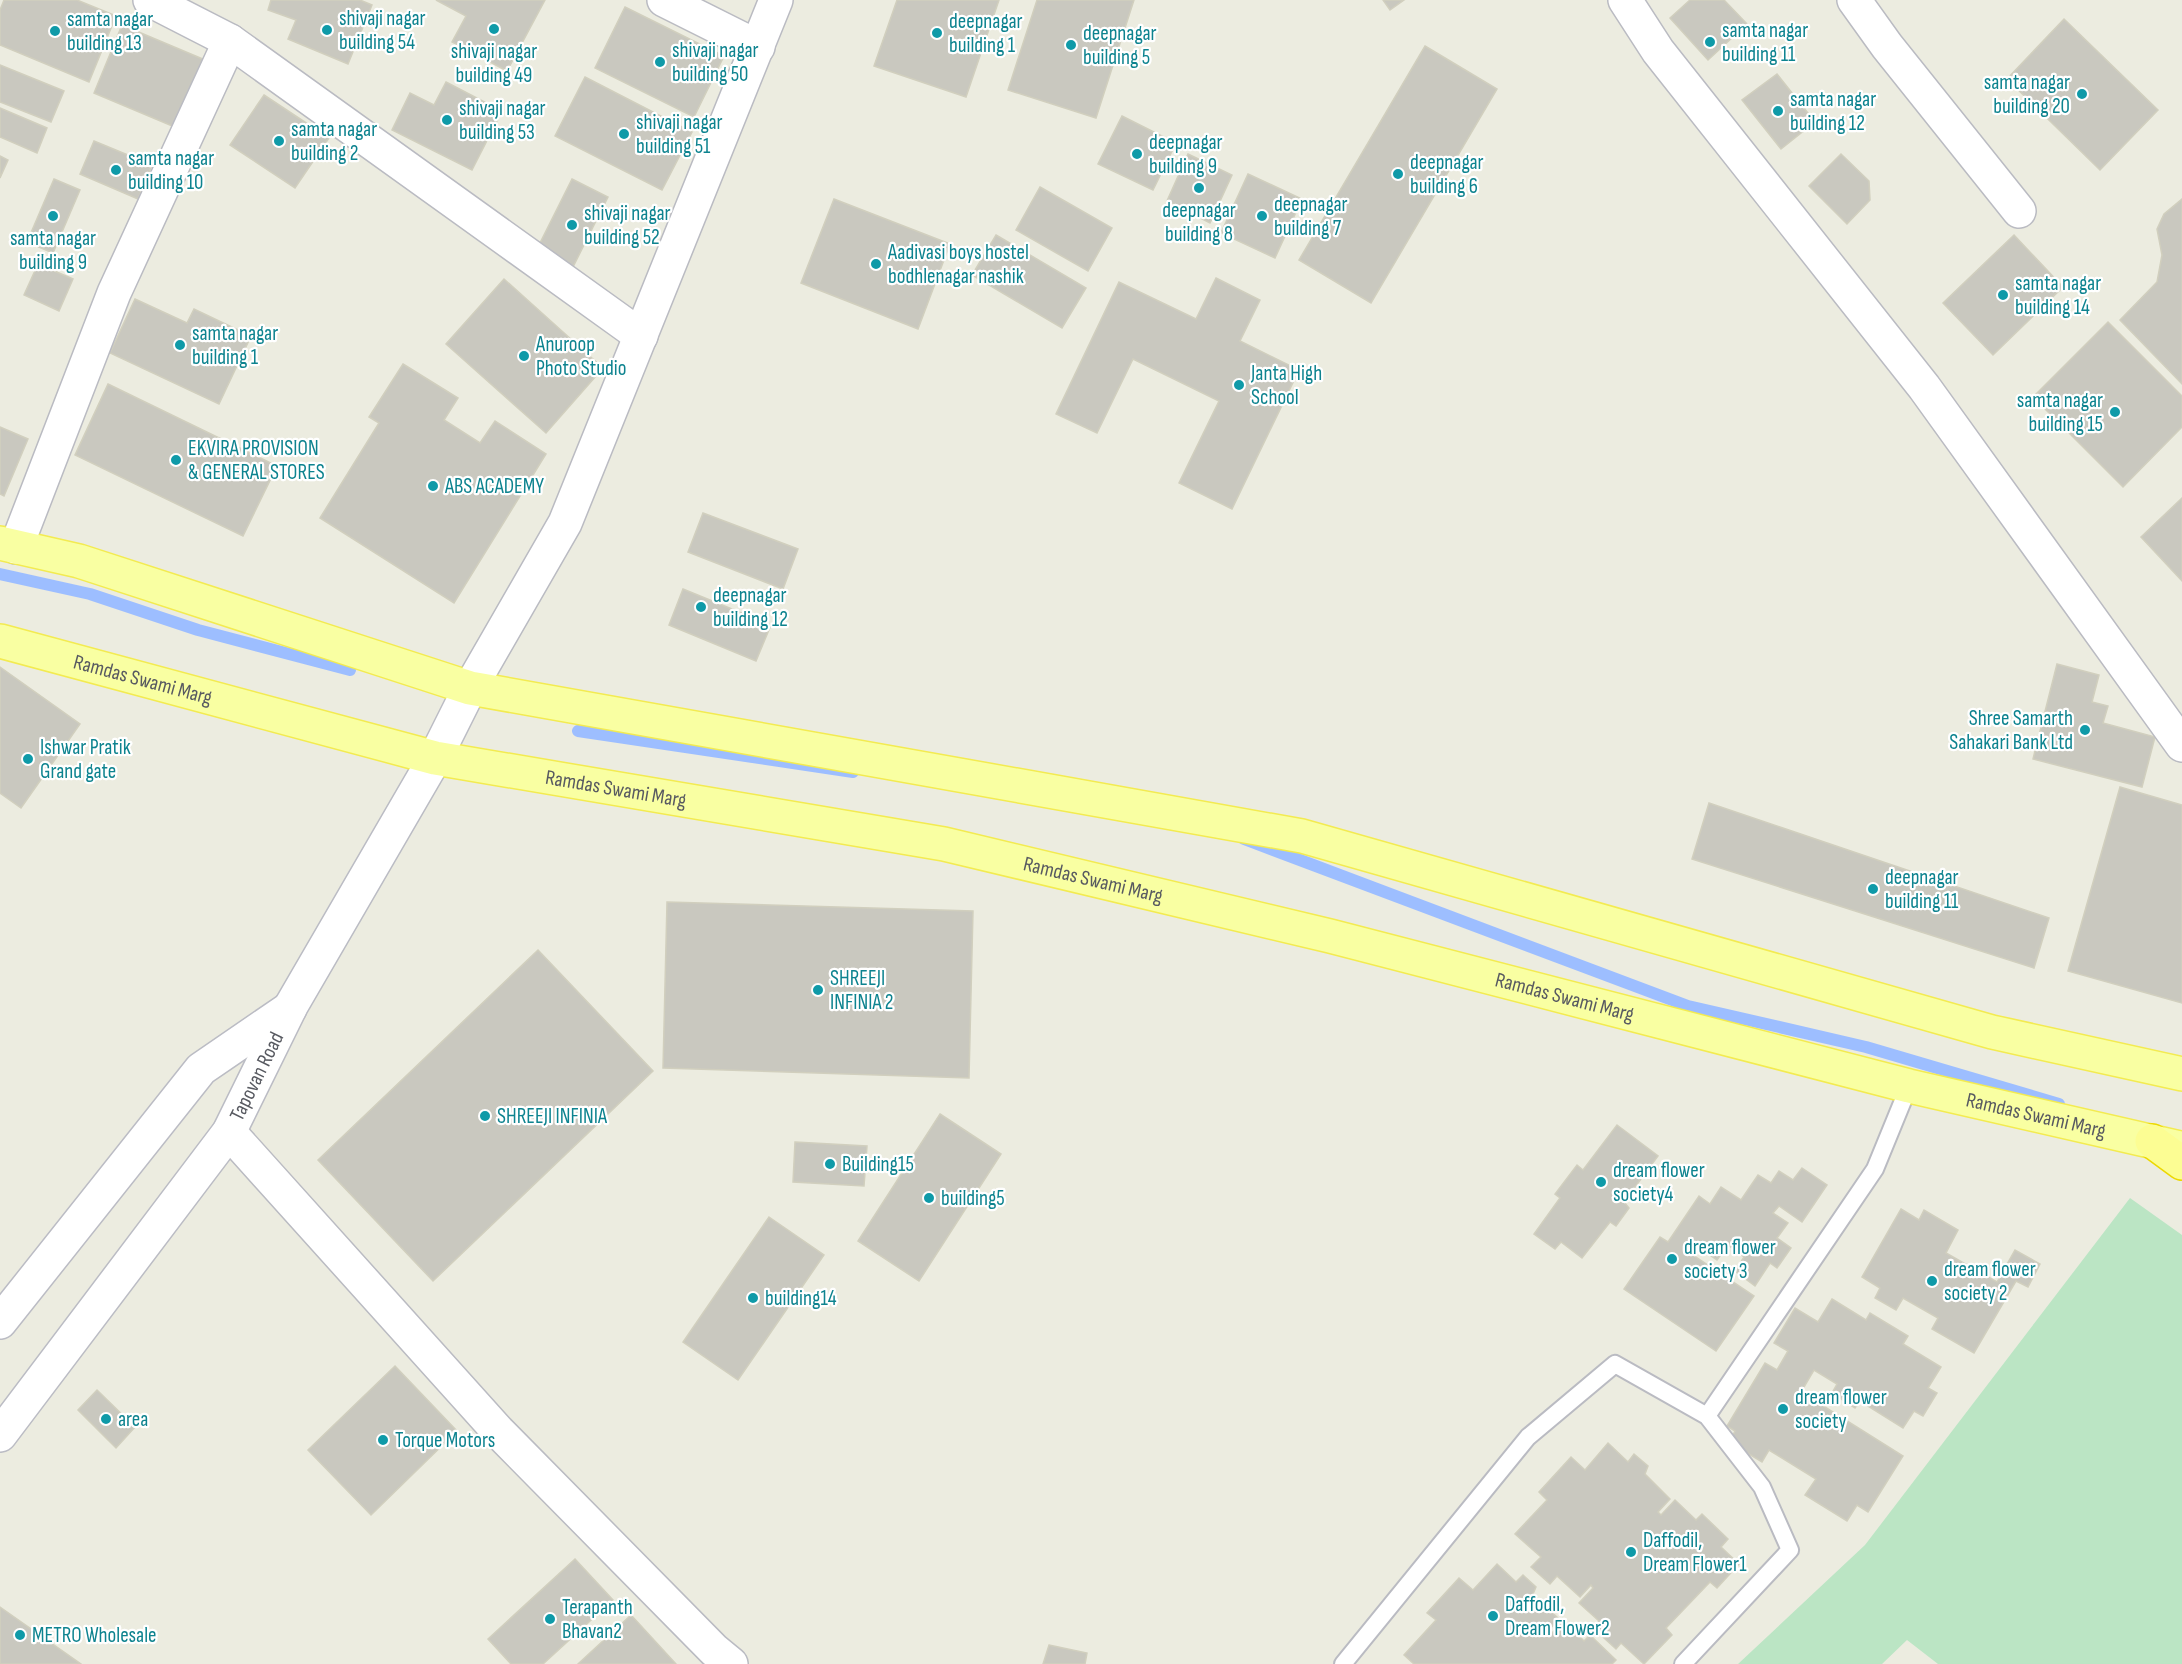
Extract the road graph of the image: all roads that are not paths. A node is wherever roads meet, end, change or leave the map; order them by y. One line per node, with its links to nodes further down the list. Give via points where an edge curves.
1 (150, 0): 6 (street)
2 (664, 0): 7 (street)
3 (776, 0): 7 (street, Tapovan Road)
4 (1625, 0): 13 (street, via 1658,51 1924,387)
5 (1854, 0): 8 (street)
6 (230, 41): 9 (street); 10 (street, via 114,293)
7 (758, 46): 9 (street, Tapovan Road)
8 (2019, 211)
9 (641, 336): 12 (street, Tapovan Road, via 565,523)
10 (8, 545): 12 (main road, via 79,561)
11 (0, 641): 14 (main road, Ramdas Swami Marg)
12 (470, 688): 14 (street, Tapovan Road); 16 (main road, via 1302,836 1992,1032)
13 (2182, 745)
14 (435, 758): 15 (street, Tapovan Road); 17 (main road, Ramdas Swami Marg, via 944,844 1330,936)
15 (291, 1006): 18 (street, Tapovan Road); 21 (street, via 201,1069)
16 (2182, 1074)
17 (1909, 1086): 19 (main road, Ramdas Swami Marg); 22 (lane, via 1875,1169)
18 (229, 1132): 23 (street, Tapovan Road); 24 (street, via 498,1431)
19 (2167, 1145): 20 (highway)
20 (2182, 1163)
21 (0, 1322)
22 (1707, 1416): 25 (lane, via 1615,1364 1528,1437); 26 (lane, via 1762,1487 1790,1550)
23 (0, 1435)
24 (731, 1664)
25 (1343, 1664)
26 (1683, 1664)

